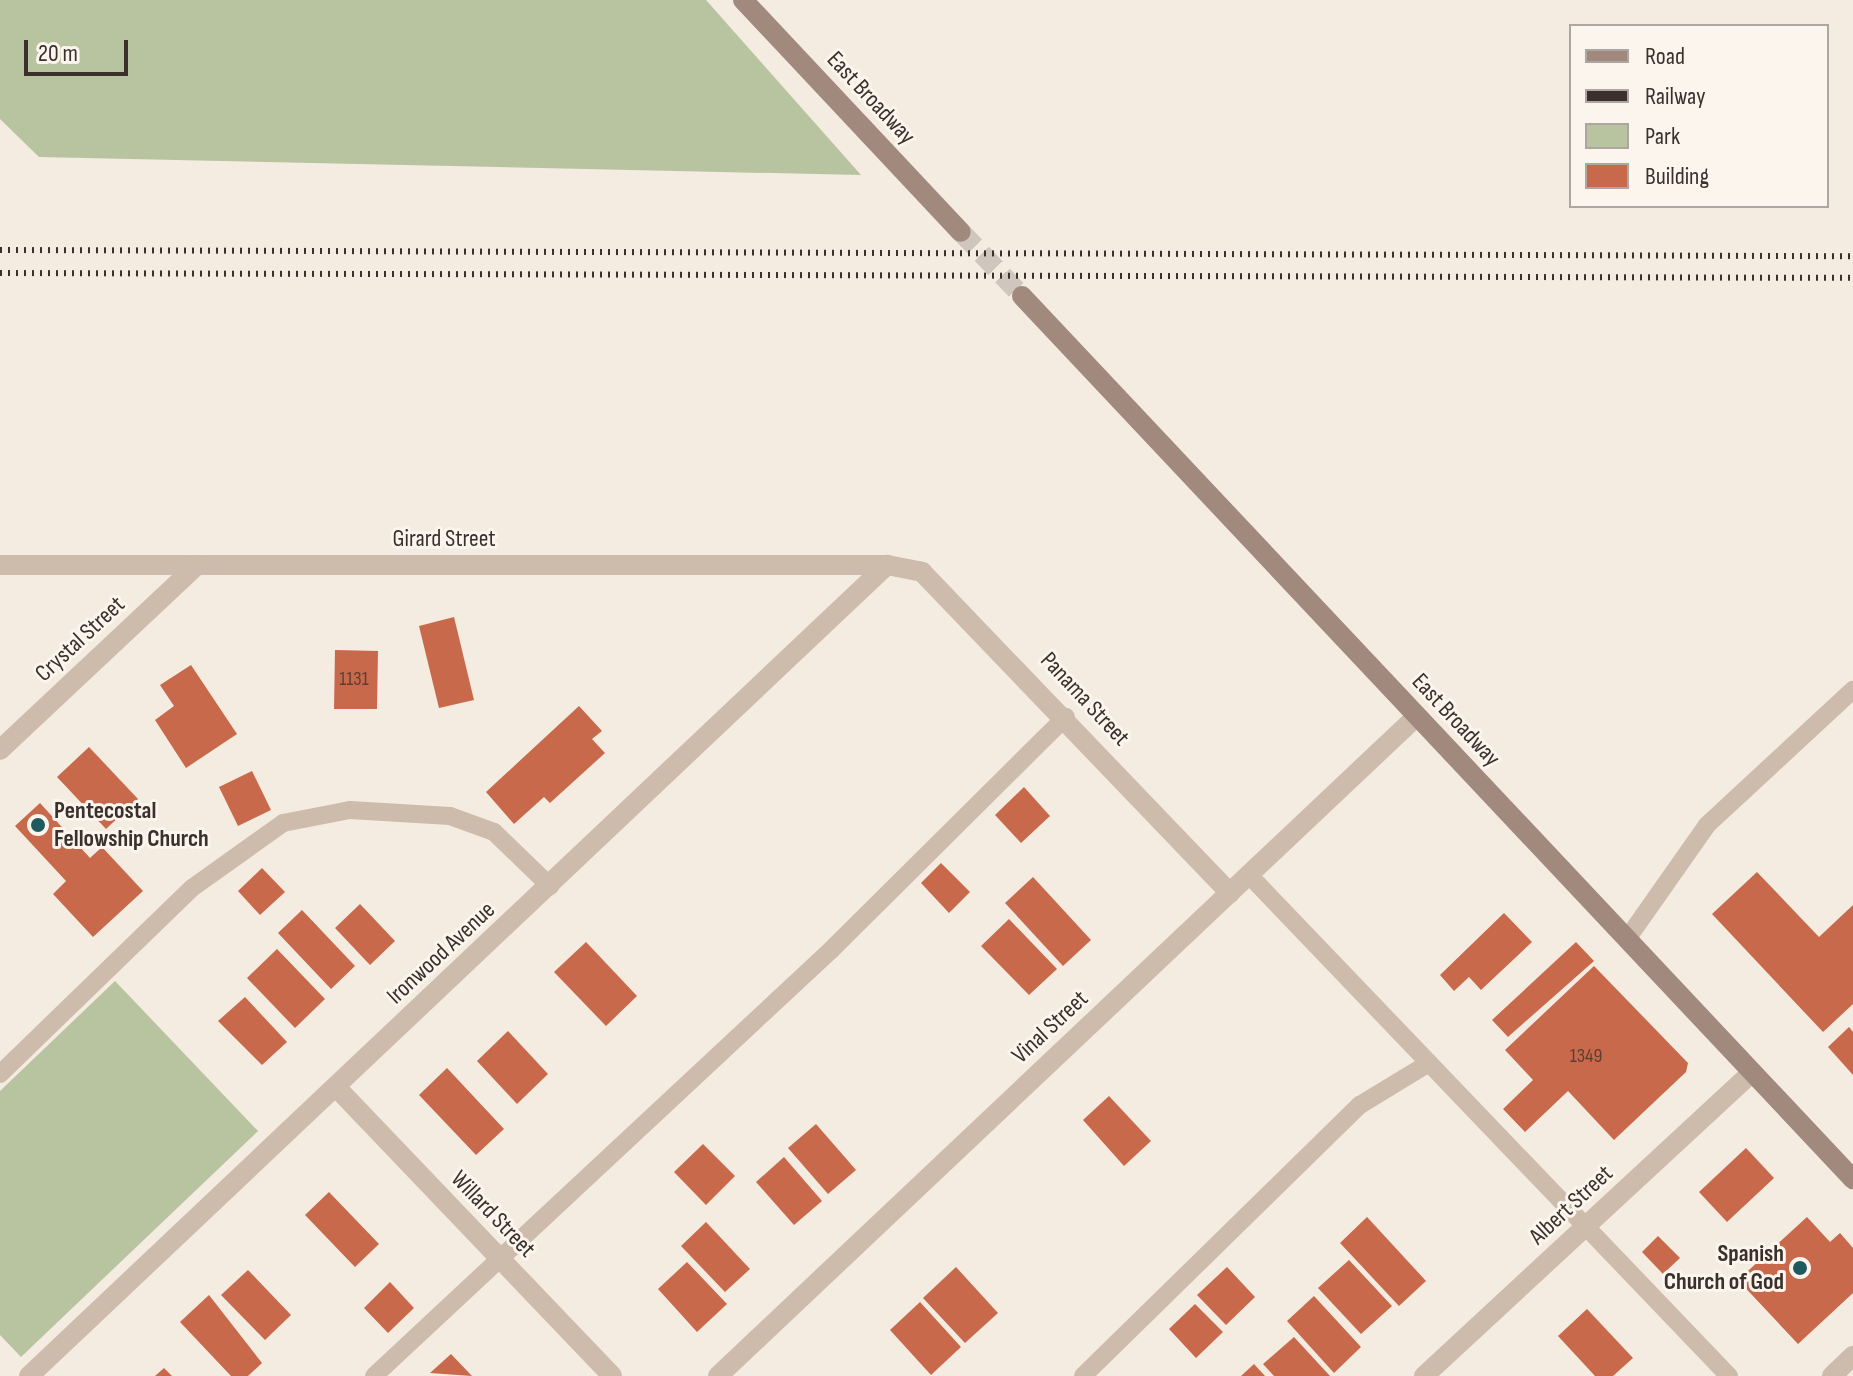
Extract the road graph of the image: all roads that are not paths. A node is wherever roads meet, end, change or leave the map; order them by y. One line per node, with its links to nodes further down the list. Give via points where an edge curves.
1 (743, 0): 2 (street, East Broadway)
2 (961, 232)
3 (1022, 296): 8 (street, East Broadway)
4 (0, 565): 5 (street, Girard Street)
5 (197, 565): 6 (street, Girard Street); 10 (street, Crystal Street)
6 (887, 565): 9 (street, Panama Street, via 922,572 954,598); 12 (street, Ironwood Avenue)
7 (1853, 690): 14 (lane, via 1707,825)
8 (1417, 716): 11 (street, Vinal Street); 14 (street, East Broadway)
9 (1066, 717): 13 (street, Panama Street); 21 (lane, via 831,950)
10 (0, 750)
11 (1249, 875): 13 (street, Vinal Street); 15 (lane)
12 (550, 886): 17 (lane, via 494,832 450,816 350,810 283,823 192,888); 18 (street, Ironwood Avenue)
13 (1230, 893): 26 (street, Vinal Street)
14 (1627, 939): 16 (street, East Broadway)
15 (1429, 1063): 20 (lane); 27 (lane, via 1360,1105)
16 (1752, 1072): 19 (street, East Broadway); 20 (street, Albert Street)
17 (0, 1074)
18 (337, 1088): 21 (street, Willard Street); 23 (street, Ironwood Avenue)
19 (1853, 1179)
20 (1587, 1226): 28 (street, Albert Street); 29 (lane)
21 (500, 1259): 24 (lane); 25 (street, Willard Street)
22 (1853, 1356): 30 (street)
23 (29, 1376)
24 (374, 1376)
25 (612, 1376)
26 (718, 1376)
27 (1083, 1376)
28 (1424, 1376)
29 (1729, 1376)
30 (1832, 1376)

